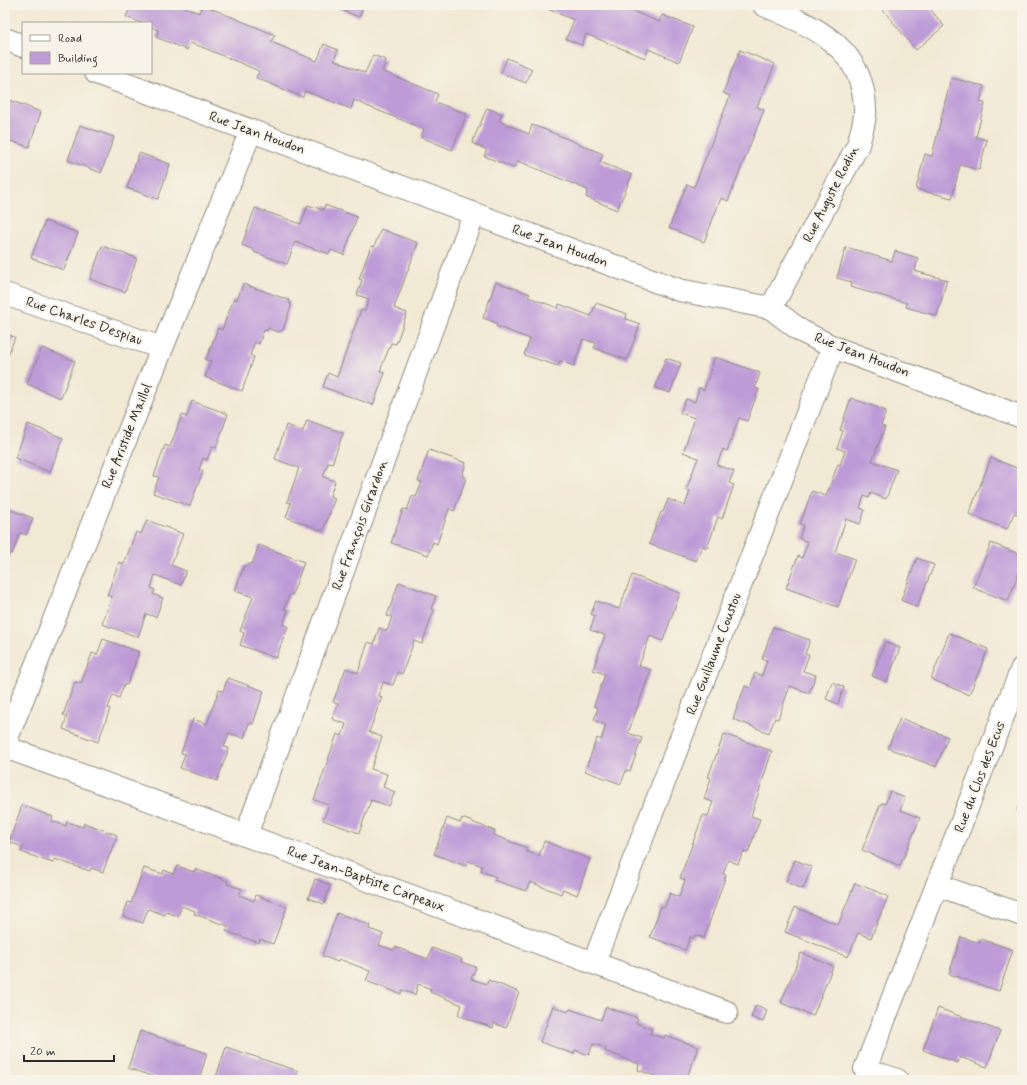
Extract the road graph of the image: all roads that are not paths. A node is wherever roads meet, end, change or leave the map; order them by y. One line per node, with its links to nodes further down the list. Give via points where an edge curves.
1 (764, 5): 8 (street, Rue Auguste Rodin, via 820,31 842,49 854,66 862,87 865,115 858,145)
2 (5, 39): 3 (street)
3 (22, 46)
4 (99, 74): 5 (street, Rue Jean Houdon)
5 (251, 131): 6 (street, Rue Jean Houdon); 10 (street, Rue Aristide Maillol)
6 (474, 214): 8 (street, Rue Jean Houdon, via 679,290); 15 (street, Rue François Girardon)
7 (5, 294): 10 (street, Rue Charles Despiau)
8 (771, 308): 9 (street, Rue Jean Houdon, via 802,331)
9 (833, 347): 11 (street, Rue Jean Houdon); 18 (street, Rue Guillaume Coustou)
10 (162, 348): 13 (street, Rue Aristide Maillol)
11 (1022, 417)
12 (1022, 668): 16 (street, Rue du Clos des Ecus)
13 (5, 743)
14 (5, 747): 15 (street, Rue Jean-Baptiste Carpeaux)
15 (246, 835): 18 (street, Rue Jean-Baptiste Carpeaux)
16 (937, 885): 17 (street); 20 (street, Rue du Clos des Ecus, via 865,1068)
17 (1022, 915)
18 (594, 962): 19 (street, Rue Jean-Baptiste Carpeaux)
19 (727, 1012)
20 (898, 1080)

